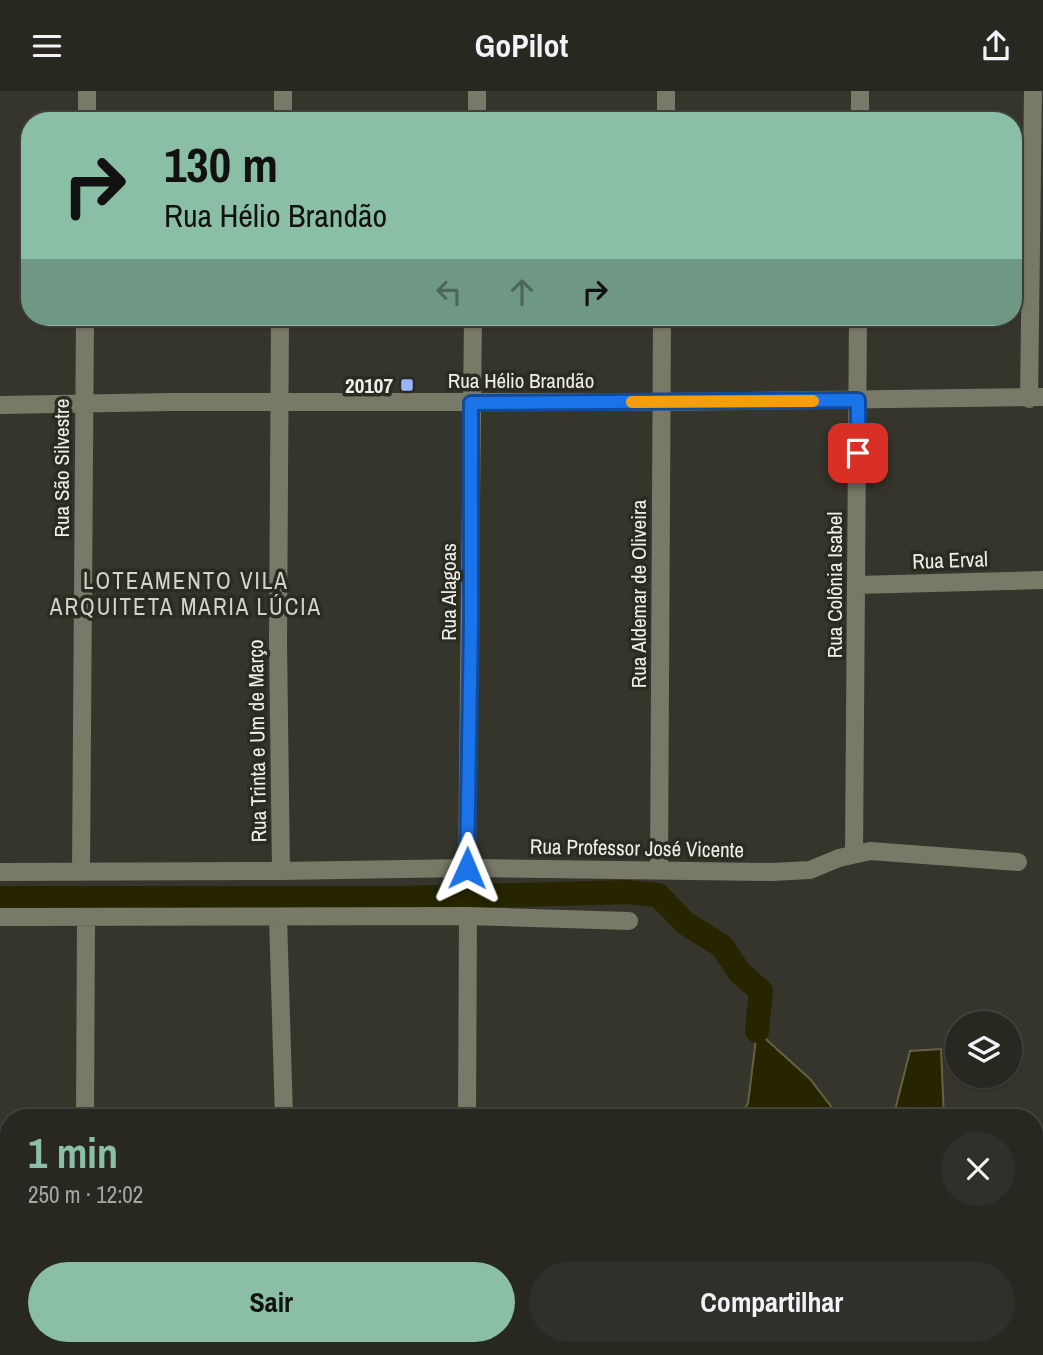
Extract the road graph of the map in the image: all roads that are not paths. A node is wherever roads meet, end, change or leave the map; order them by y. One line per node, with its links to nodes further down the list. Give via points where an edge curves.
1 (87, 91): 7 (street)
2 (283, 91): 8 (street)
3 (477, 91): 9 (street)
4 (666, 91): 10 (street)
5 (860, 91): 11 (street)
6 (1033, 91): 17 (street)
7 (87, 112)
8 (282, 112)
9 (477, 112)
10 (666, 112)
11 (860, 112)
12 (85, 326): 20 (street, Rua São Silvestre)
13 (280, 326): 21 (street, Rua Trinta e Um de Março)
14 (473, 326): 22 (street, Rua Alagoas)
15 (662, 326): 19 (street, Rua Aldemar de Oliveira)
16 (858, 326): 18 (street, Rua Colônia Isabel)
17 (1036, 398): 18 (street, Rua Hélio Brandão)
18 (858, 400): 19 (street, Rua Hélio Brandão); 25 (street, Rua Colônia Isabel)
19 (660, 402): 22 (street, Rua Hélio Brandão); 29 (street, Rua Aldemar de Oliveira)
20 (85, 403): 21 (street, Rua Hélio Brandão); 23 (street, Rua Hélio Brandão); 31 (street, Rua São Silvestre)
21 (279, 403): 22 (street, Rua Hélio Brandão); 32 (street, Rua Trinta e Um de Março)
22 (471, 403): 28 (street, Rua Alagoas)
23 (0, 405)
24 (1043, 580): 25 (street, Rua Erval)
25 (857, 585): 26 (street, Rua Colônia Isabel)
26 (853, 853): 27 (street, Rua Professor José Vicente); 29 (street, Rua Professor José Vicente, via 810,870)
27 (1018, 862)
28 (467, 868): 29 (street, Rua Professor José Vicente); 32 (street, Rua Professor José Vicente)
29 (659, 870)
30 (0, 871): 31 (street, Rua Professor José Vicente)
31 (81, 871): 32 (street, Rua Professor José Vicente)
32 (281, 871)
33 (468, 916): 36 (street); 37 (street); 40 (street)
34 (0, 917): 35 (street)
35 (86, 917): 36 (street); 38 (street)
36 (278, 917): 39 (street)
37 (629, 921)
38 (85, 1109)
39 (284, 1109)
40 (467, 1109)

